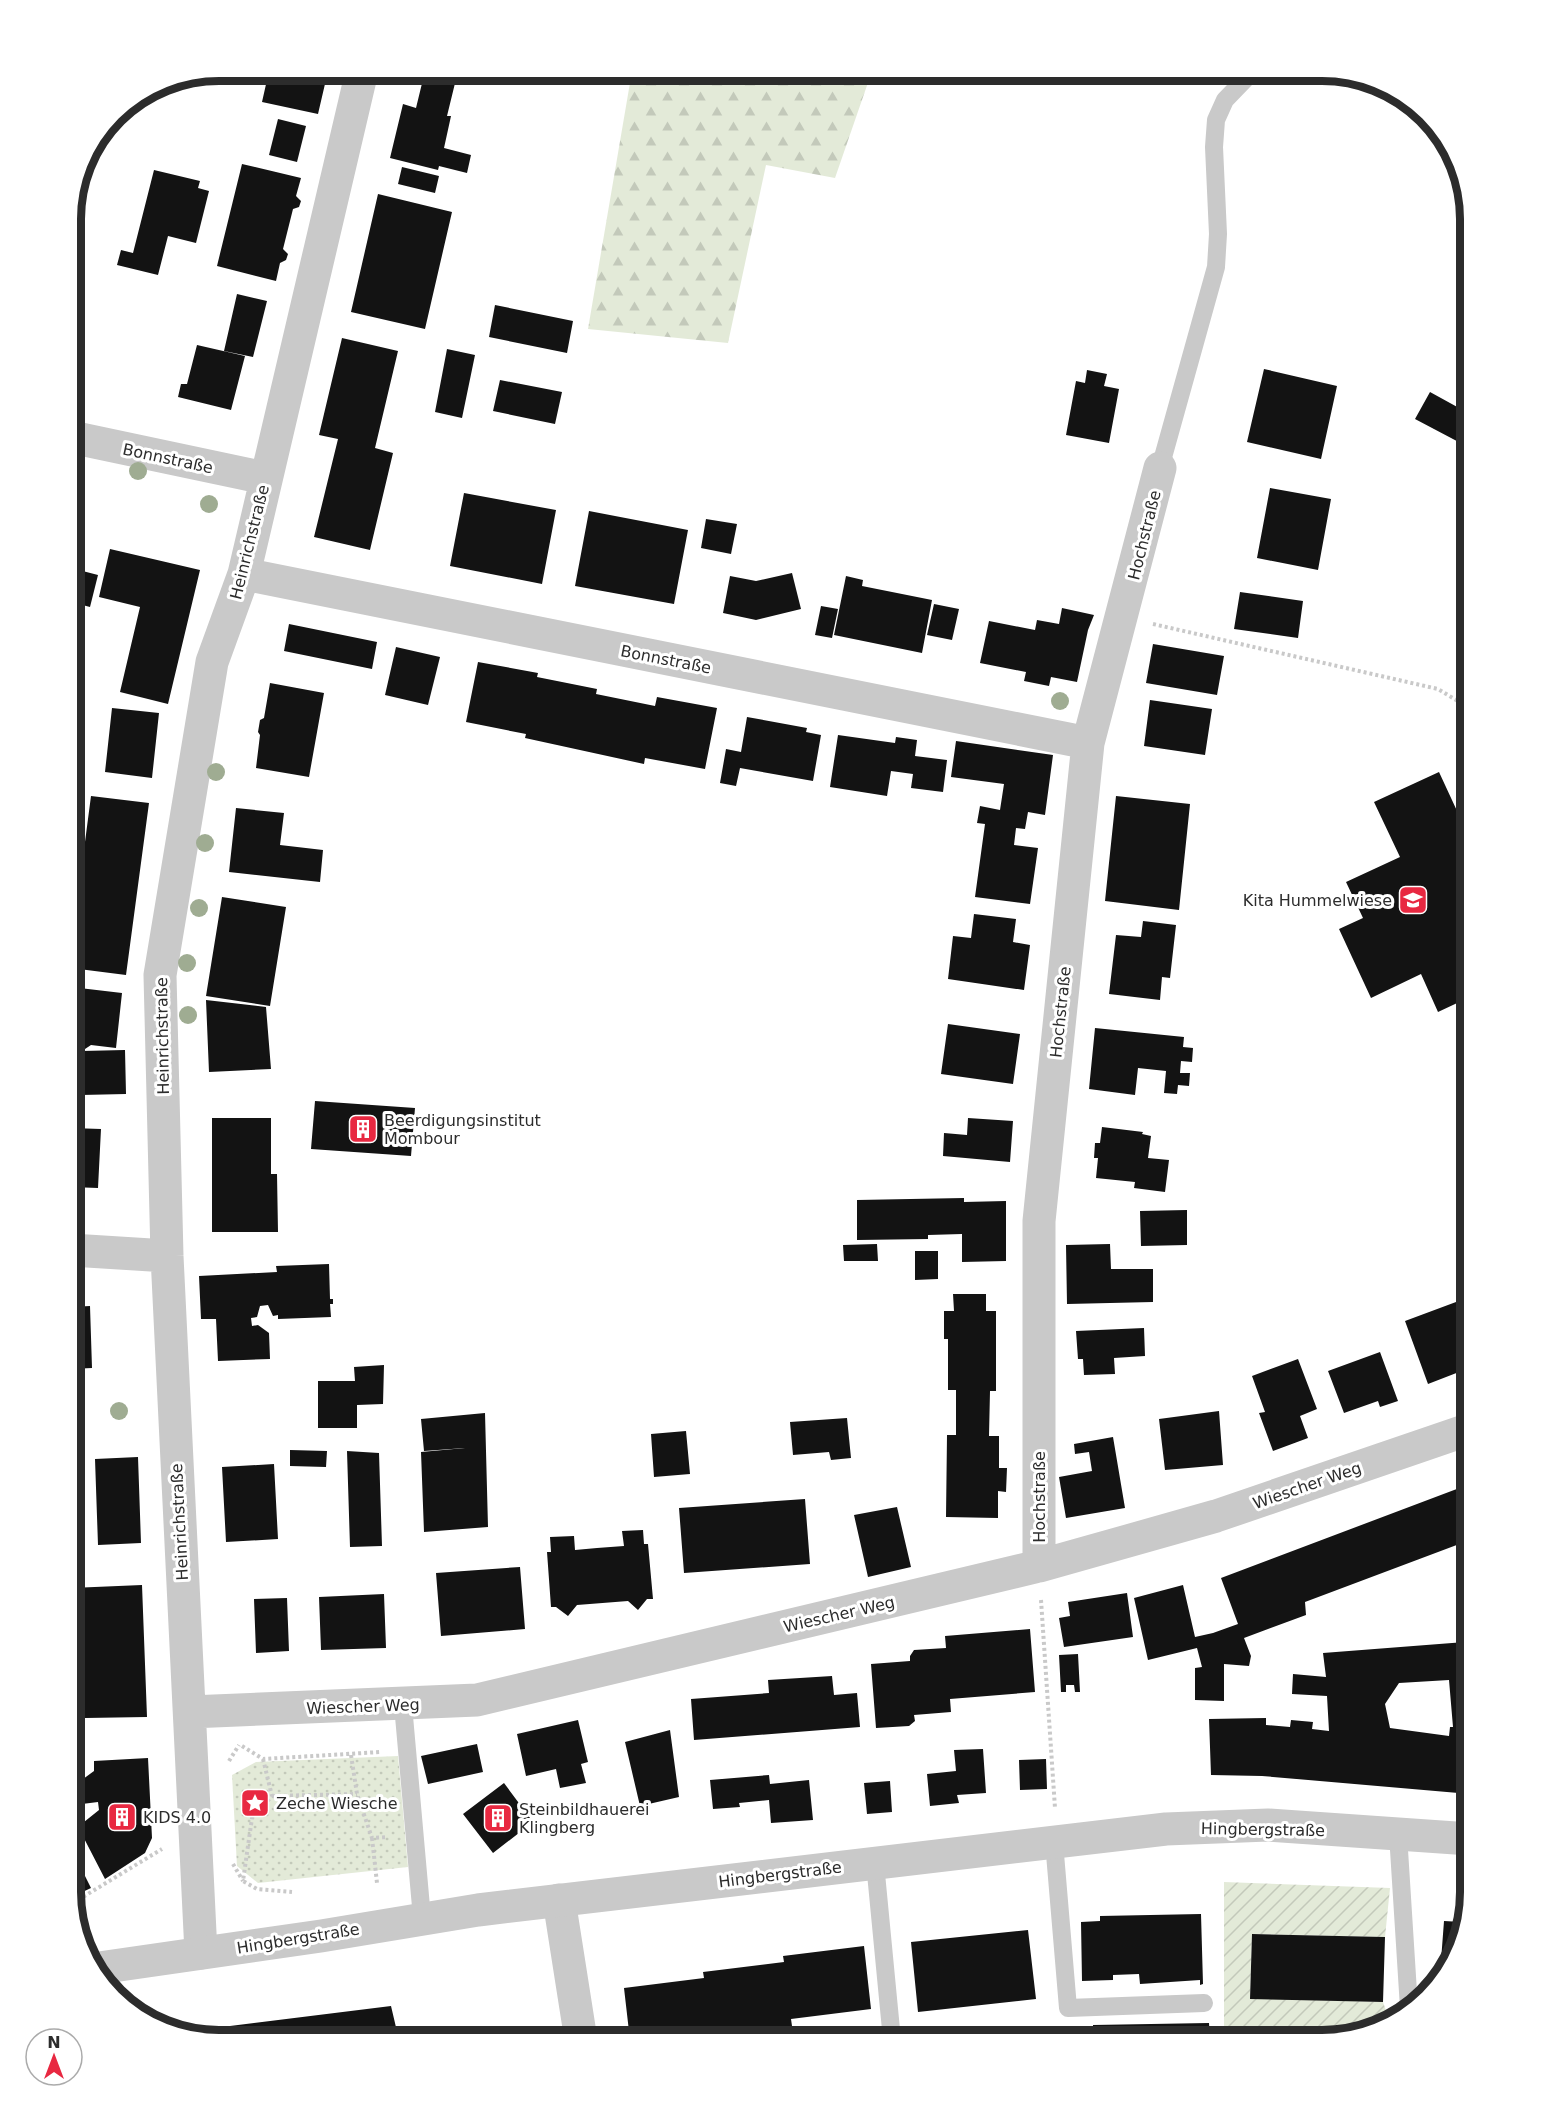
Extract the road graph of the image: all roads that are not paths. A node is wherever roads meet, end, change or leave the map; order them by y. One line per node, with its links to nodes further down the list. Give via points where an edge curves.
1 (359, 81): 5 (street, Heinrichstraße)
2 (1243, 81): 4 (lane, via 1225,100 1216,120 1216,267)
3 (81, 439): 5 (street, Bonnstraße)
4 (1160, 468): 7 (street, Hochstraße)
5 (265, 478): 6 (street, Heinrichstraße)
6 (244, 574): 7 (street, Bonnstraße); 9 (street, Heinrichstraße, via 212,662 160,975)
7 (1088, 743): 11 (street, Hochstraße, via 1039,1221)
8 (81, 1251): 9 (street)
9 (167, 1256): 13 (street, Heinrichstraße)
10 (1460, 1432): 11 (street, Wiescher Weg, via 1216,1516)
11 (1039, 1566): 12 (street, Wiescher Weg, via 477,1700)
12 (403, 1705): 13 (street, Wiescher Weg); 19 (lane)
13 (190, 1713): 20 (street, Heinrichstraße)
14 (1398, 1834): 15 (street, Hingbergstraße); 16 (street, Hingbergstraße, via 1268,1825 1166,1829); 22 (lane)
15 (1460, 1838)
16 (1054, 1842): 17 (street, Hingbergstraße); 23 (lane, via 1068,2008)
17 (875, 1863): 18 (street, Hingbergstraße); 25 (lane)
18 (559, 1900): 19 (street, Hingbergstraße); 24 (street)
19 (422, 1918): 20 (street, Hingbergstraße)
20 (201, 1953): 21 (street, Hingbergstraße)
21 (103, 1967)
22 (1408, 2000)
23 (1204, 2003)
24 (578, 2030)
25 (891, 2030)

